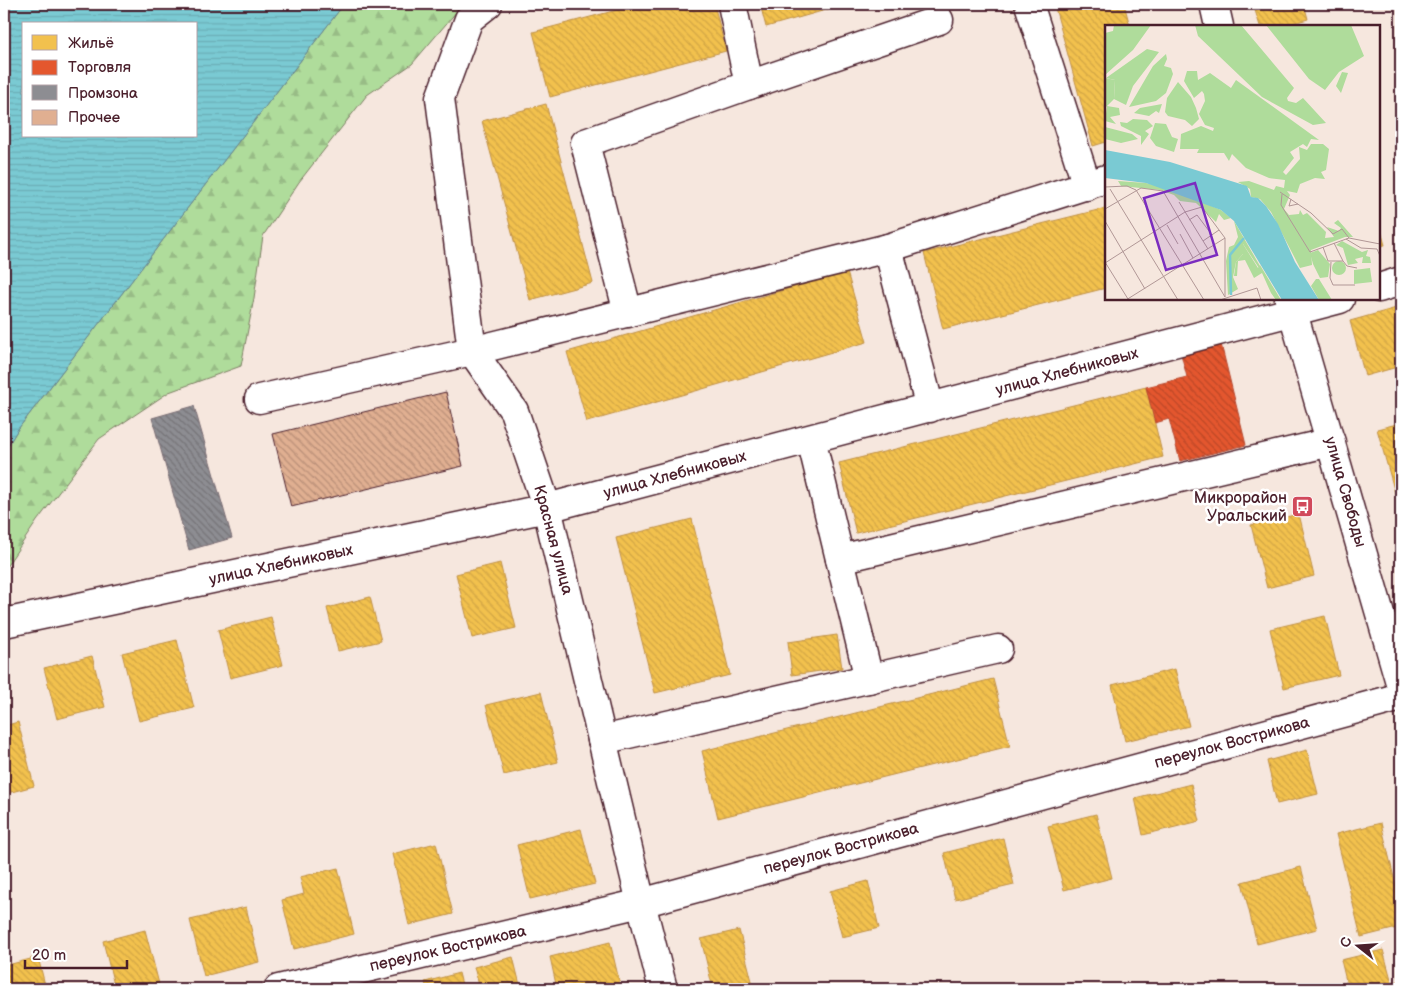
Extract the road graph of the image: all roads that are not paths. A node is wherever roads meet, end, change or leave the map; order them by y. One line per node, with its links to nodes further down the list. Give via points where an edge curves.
1 (488, 4): 15 (street, Красная улица, via 469,20 440,98)
2 (732, 4): 7 (street)
3 (1029, 4): 8 (street)
4 (1214, 4): 6 (street)
5 (939, 20): 7 (street)
6 (1219, 25)
7 (749, 85): 14 (street, via 585,143)
8 (1096, 183): 9 (street)
9 (888, 248): 14 (street); 17 (street)
10 (1401, 281): 11 (street)
11 (1380, 288)
12 (1333, 300): 13 (street, улица Хлебниковых)
13 (1290, 306): 17 (street, улица Хлебниковых); 19 (street, улица Свободы)
14 (628, 312): 15 (street)
15 (472, 351): 16 (street); 20 (street, Красная улица, via 514,411)
16 (259, 399)
17 (930, 408): 18 (street, улица Хлебниковых)
18 (811, 439): 20 (street, улица Хлебниковых); 21 (street)
19 (1331, 442): 21 (street); 25 (street, улица Свободы)
20 (547, 508): 22 (street, улица Хлебниковых); 27 (street, Красная улица)
21 (840, 559): 24 (street)
22 (4, 623)
23 (998, 650): 24 (street)
24 (869, 679): 27 (street)
25 (1401, 686)
26 (1401, 697): 28 (street, переулок Вострикова)
27 (602, 740): 28 (street, Красная улица)
28 (641, 903): 29 (street, переулок Вострикова); 30 (street, Красная улица)
29 (278, 989)
30 (663, 989)

